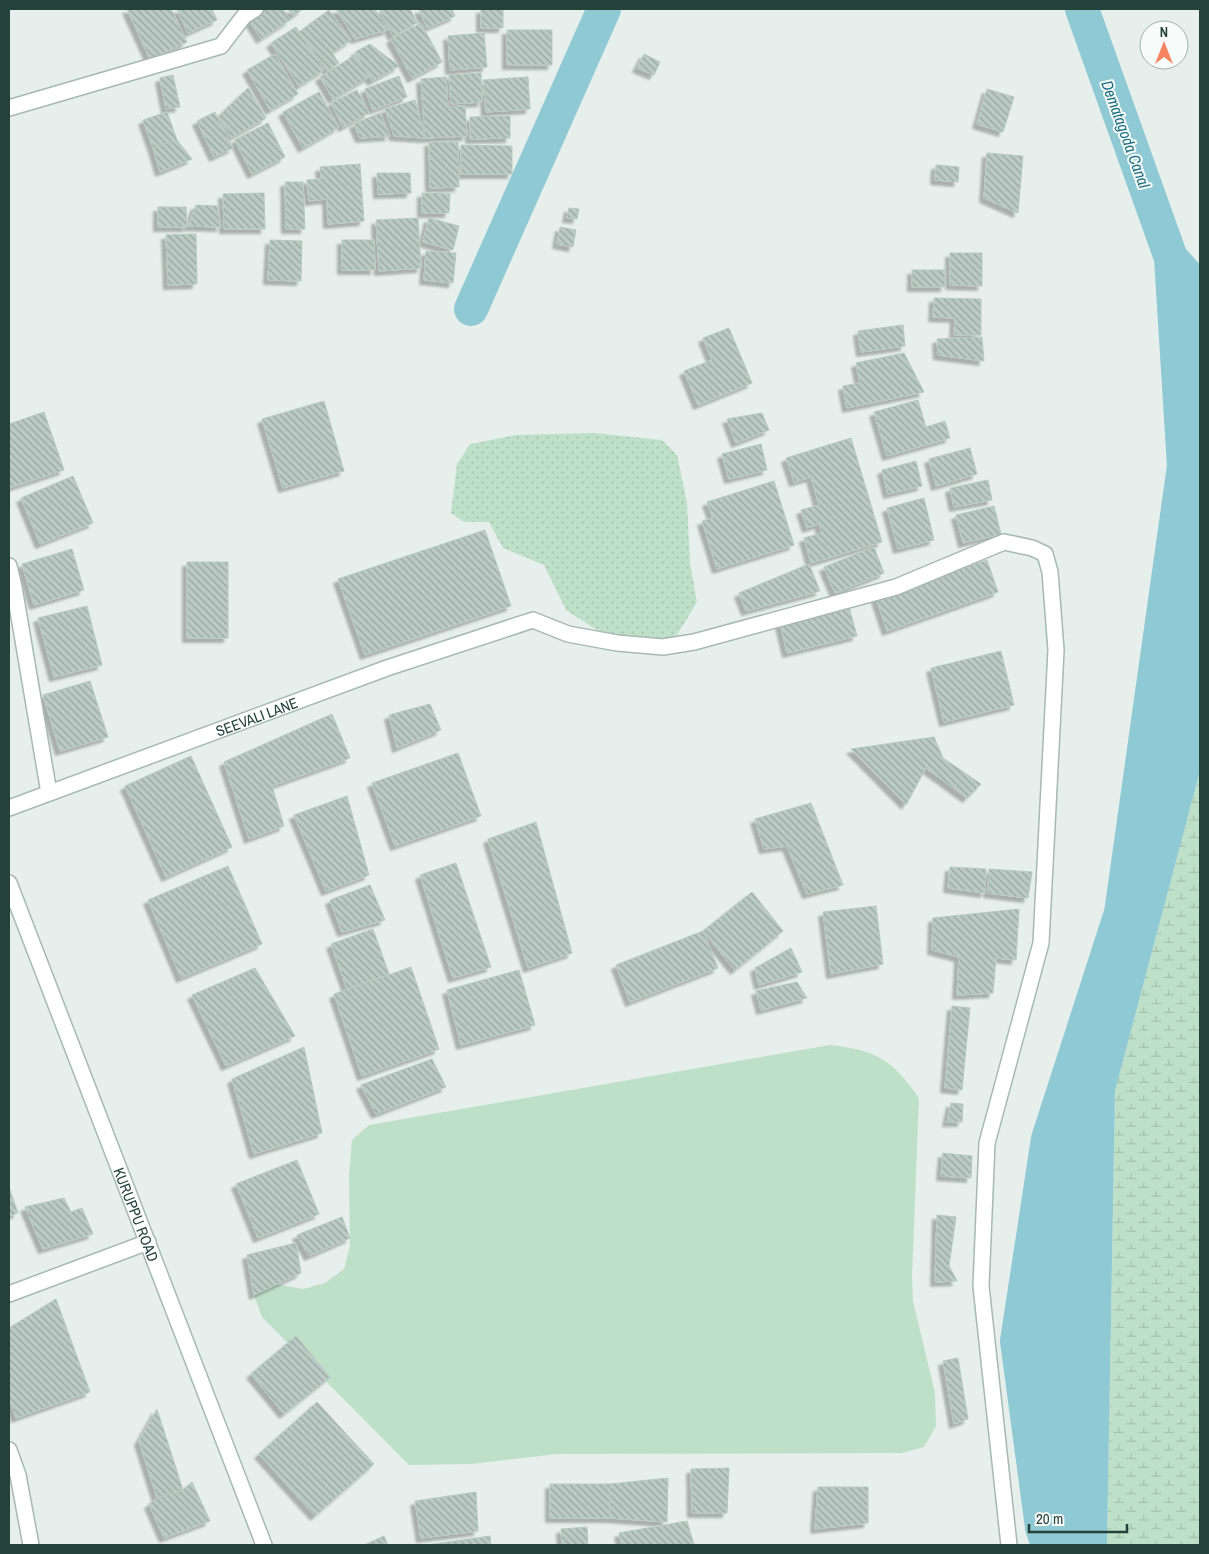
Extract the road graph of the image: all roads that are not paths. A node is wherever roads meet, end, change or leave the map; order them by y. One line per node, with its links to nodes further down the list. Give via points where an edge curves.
1 (255, 9): 2 (street, via 244,16 220,46)
2 (9, 108)
3 (9, 566): 4 (street)
4 (12, 587): 5 (street)
5 (49, 793): 6 (street, SEEVALI LANE); 13 (street, SEEVALI LANE, via 386,668 533,620 568,634 663,647 694,642 896,587 1004,542 1045,554 1050,572 1056,650 1041,943 987,1143 981,1286)
6 (9, 808)
7 (9, 882): 8 (street, KURUPPU ROAD)
8 (148, 1242): 9 (street); 12 (street, KURUPPU ROAD)
9 (9, 1294)
10 (9, 1450): 11 (street, via 18,1475)
11 (31, 1545)
12 (264, 1545)
13 (1009, 1545)

